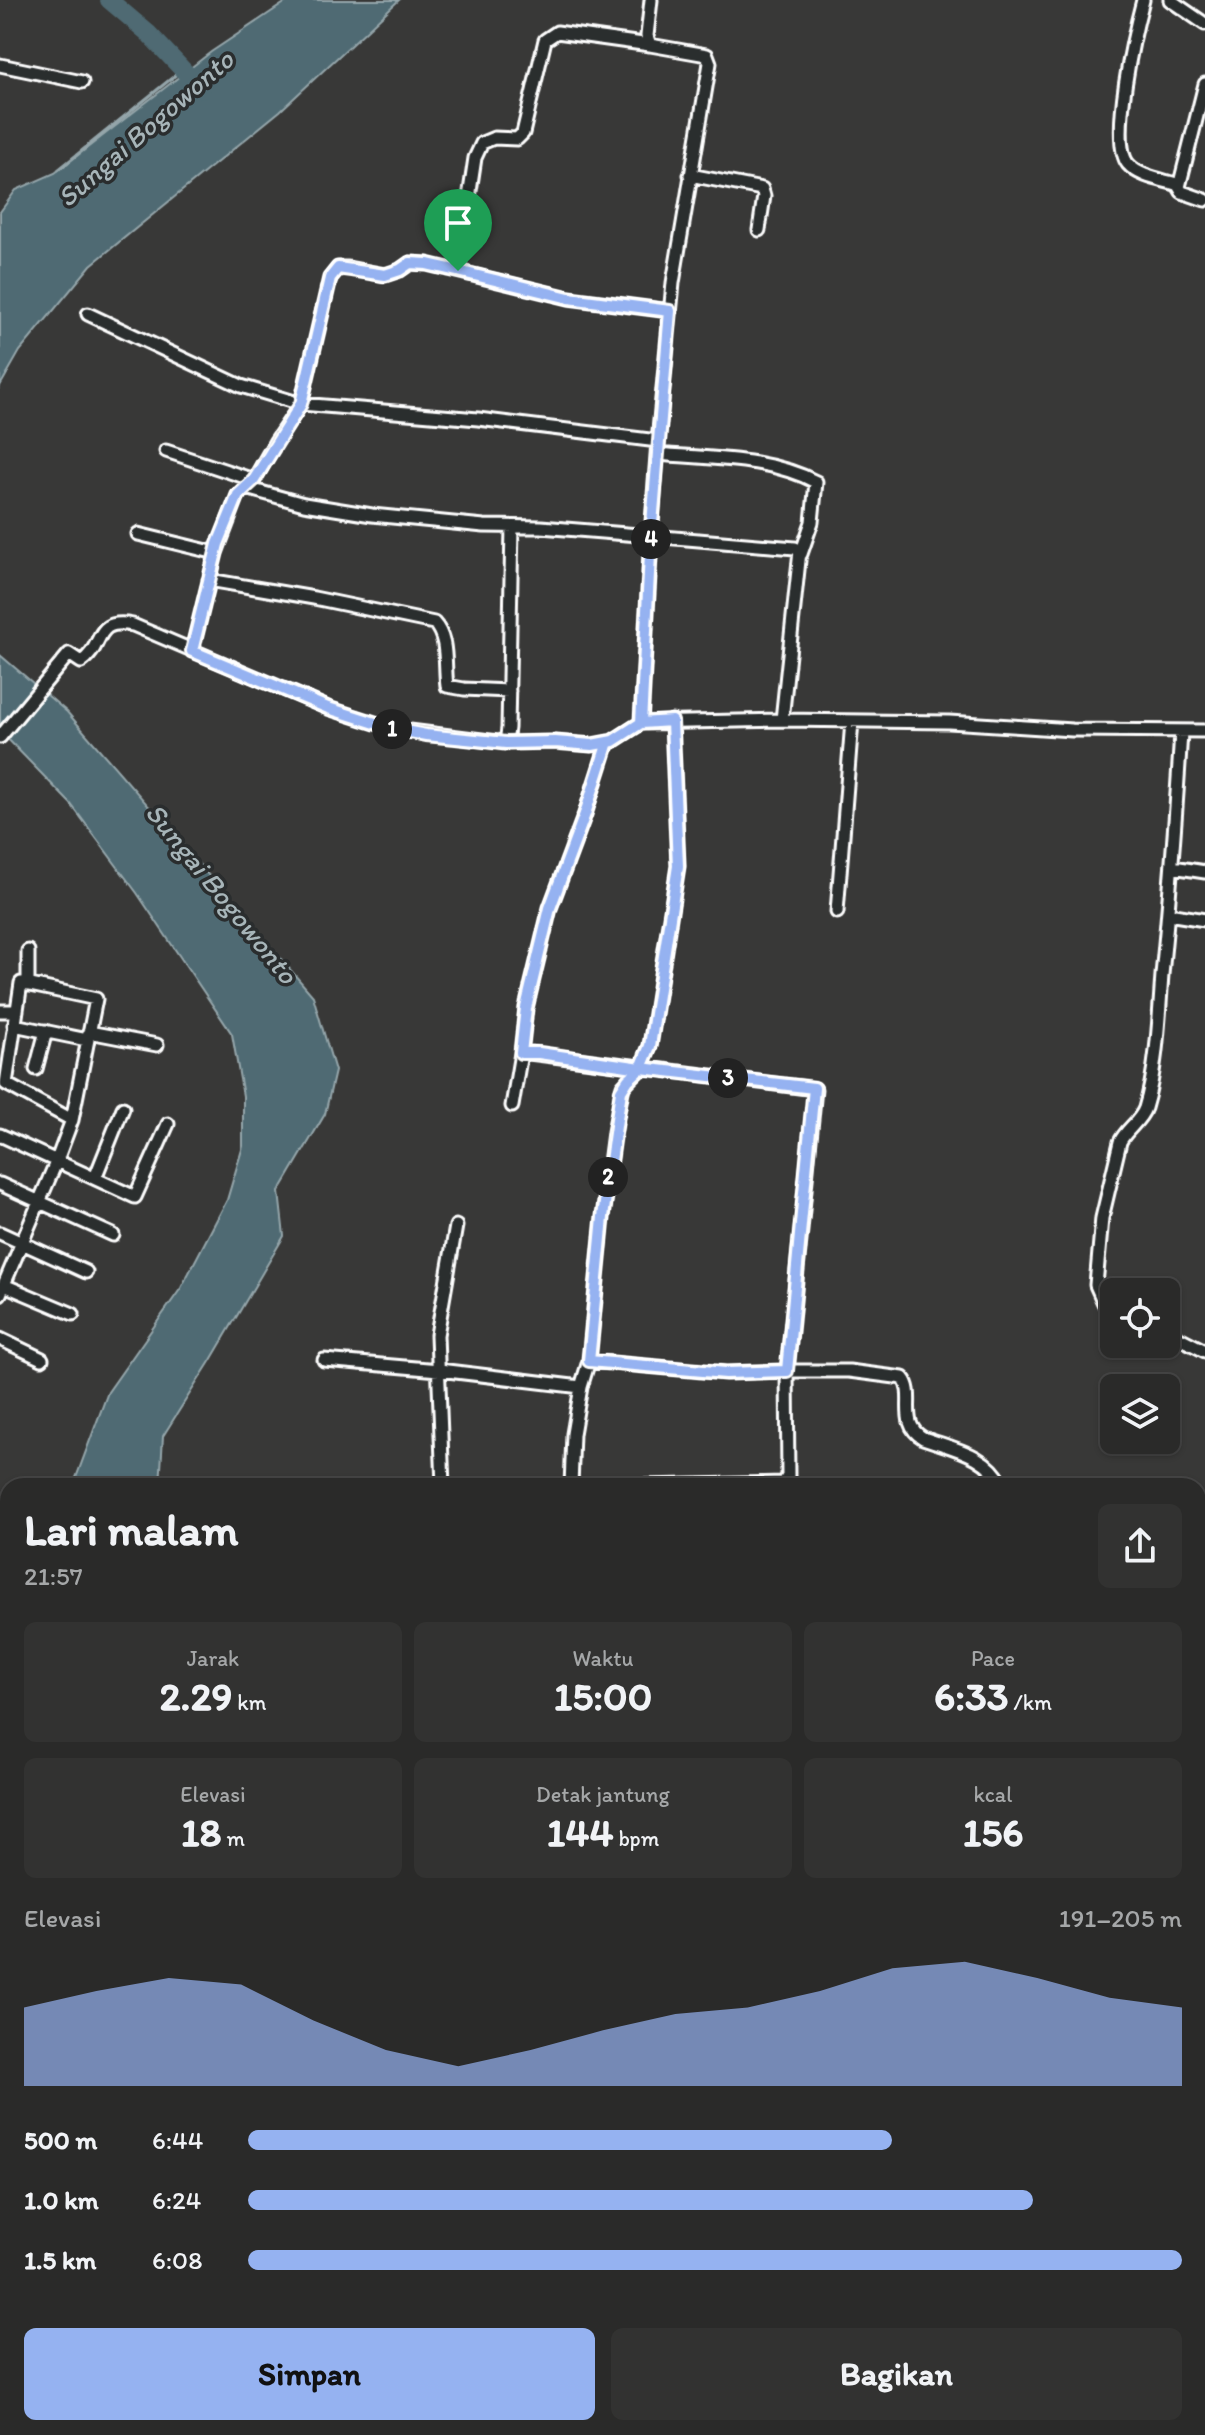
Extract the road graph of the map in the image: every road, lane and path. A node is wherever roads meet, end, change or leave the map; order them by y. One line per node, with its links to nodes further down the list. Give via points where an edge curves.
1 (651, 0): 5 (street)
2 (1143, 0): 10 (street, via 1125,91 1122,149 1136,171)
3 (1170, 0): 4 (street)
4 (1205, 24)
5 (650, 45): 9 (street, via 709,57); 13 (street, via 557,32 545,40 523,133 517,139 482,143 475,158)
6 (0, 65): 7 (street)
7 (82, 82)
8 (1205, 84): 10 (street)
9 (690, 175): 12 (street, via 762,189); 14 (street)
10 (1179, 185): 11 (street, via 1182,192)
11 (1205, 200)
12 (759, 230)
13 (458, 271): 14 (street, via 569,298); 16 (street, via 410,263 385,275 338,268 330,278)
14 (670, 311): 17 (street)
15 (88, 314): 16 (street, via 241,386)
16 (301, 404): 17 (street, via 505,422); 19 (street)
17 (658, 447): 22 (street); 24 (street, via 765,464 816,482 812,522)
18 (166, 451): 19 (street)
19 (250, 484): 20 (street, via 304,504); 23 (street, via 238,495)
20 (512, 527): 22 (street); 27 (street)
21 (138, 534): 23 (street)
22 (651, 536): 24 (street, via 795,548); 31 (street)
23 (216, 553): 25 (street)
24 (801, 554): 28 (street)
25 (209, 580): 26 (street); 27 (street, via 434,623 444,641 447,686)
26 (192, 651): 34 (street, via 133,625 113,624 104,629 88,658 81,662 69,654); 36 (street, via 328,708 394,729)
27 (509, 691): 36 (street)
28 (782, 720): 29 (street); 30 (street)
29 (672, 721): 31 (street); 51 (street, via 678,866 650,1046)
30 (852, 721): 33 (street); 39 (street)
31 (641, 723): 35 (street)
32 (1205, 731): 33 (street)
33 (1181, 732): 37 (street)
34 (0, 736)
35 (608, 742): 36 (street); 50 (street, via 550,908)
36 (506, 743)
37 (1173, 867): 38 (street); 40 (street)
38 (1205, 872)
39 (837, 912)
40 (1168, 914): 41 (street); 68 (street, via 1145,1107 1122,1139 1102,1218 1096,1285)
41 (1205, 920)
42 (28, 951): 43 (street)
43 (28, 985): 45 (street, via 21,983); 48 (street, via 96,999)
44 (0, 1011): 45 (street)
45 (17, 1011): 46 (street)
46 (14, 1025): 47 (street); 55 (street, via 6,1084)
47 (46, 1031): 48 (street); 52 (street)
48 (88, 1036): 49 (street); 55 (street)
49 (157, 1045)
50 (521, 1053): 51 (street); 53 (street)
51 (641, 1068): 75 (street, via 623,1086 614,1132); 77 (street, via 815,1089)
52 (36, 1069)
53 (512, 1106)
54 (123, 1108): 59 (street)
55 (72, 1120): 58 (street)
56 (168, 1124): 59 (street, via 135,1197)
57 (0, 1135): 58 (street)
58 (57, 1160): 59 (street); 61 (street)
59 (95, 1178)
60 (0, 1184): 61 (street)
61 (40, 1201): 64 (street); 65 (street)
62 (456, 1226): 76 (street, via 437,1335)
63 (0, 1233): 65 (street)
64 (113, 1235)
65 (21, 1242): 66 (street); 67 (street)
66 (86, 1272)
67 (2, 1290): 69 (street)
68 (1100, 1294)
69 (73, 1314)
70 (1180, 1338): 72 (street)
71 (0, 1339): 73 (street)
72 (1205, 1351)
73 (42, 1359)
74 (324, 1360): 76 (street)
75 (589, 1361): 77 (street, via 726,1373); 78 (street)
76 (439, 1370): 78 (street); 79 (street)
77 (787, 1371): 81 (street); 82 (street, via 903,1378 915,1433 982,1459)
78 (581, 1387): 80 (street)
79 (443, 1478)
80 (571, 1478)
81 (787, 1478)
82 (999, 1478)

